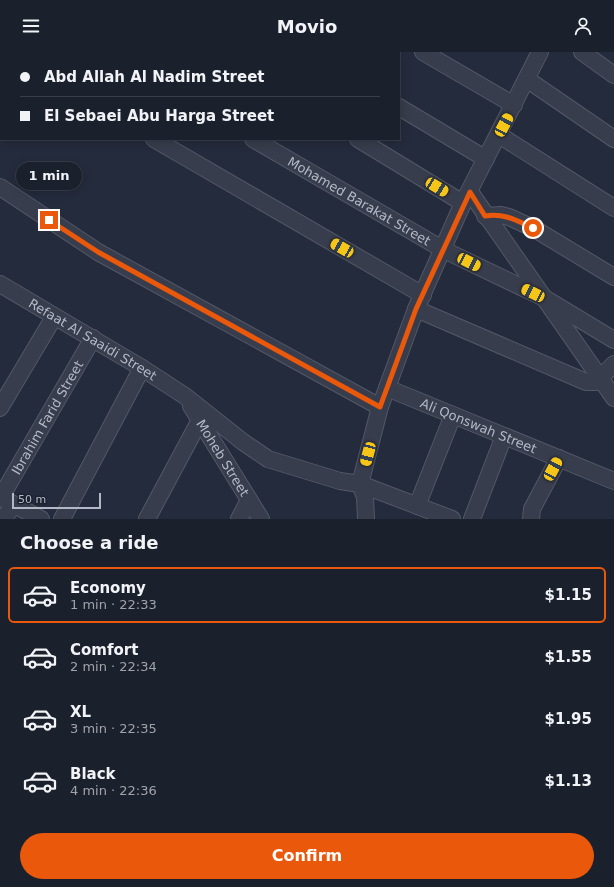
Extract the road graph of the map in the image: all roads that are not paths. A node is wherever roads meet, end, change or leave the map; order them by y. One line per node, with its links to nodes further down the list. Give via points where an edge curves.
1 (423, 52): 6 (street)
2 (540, 52): 5 (street)
3 (582, 52): 4 (street)
4 (614, 75)
5 (528, 80): 6 (street); 9 (street)
6 (514, 106): 8 (street)
7 (400, 108): 13 (street)
8 (499, 134): 13 (street); 16 (street)
9 (614, 139)
10 (156, 140): 22 (street)
11 (255, 140): 18 (street, Mohamed Barakat Street)
12 (360, 140): 15 (street)
13 (486, 159): 15 (street)
14 (0, 188): 32 (street, via 98,252)
15 (466, 197): 17 (street); 18 (street)
16 (614, 208)
17 (485, 216): 19 (street, via 501,215 533,228); 21 (street)
18 (444, 250): 21 (street, Mohamed Barakat Street); 22 (street)
19 (614, 277)
20 (2, 291): 23 (street, Refaat Al Saaidi Street)
21 (546, 299): 25 (street, Mohamed Barakat Street); 28 (street)
22 (420, 302): 28 (street, via 586,382 596,382); 29 (street)
23 (54, 317): 24 (street, Refaat Al Saaidi Street); 33 (street)
24 (93, 338): 27 (street, Refaat Al Saaidi Street); 40 (street, Ibrahim Farid Street)
25 (614, 340)
26 (614, 364): 28 (street)
27 (142, 368): 30 (street, Refaat Al Saaidi Street); 45 (street)
28 (600, 378): 31 (street)
29 (387, 388): 32 (street); 34 (street, Ali Qonswah Street)
30 (185, 396): 35 (street, Moheb Street); 39 (street, Refaat Al Saaidi Street, via 268,459 340,481)
31 (614, 398)
32 (380, 407): 39 (street)
33 (0, 408)
34 (453, 415): 36 (street, Ali Qonswah Street); 42 (street)
35 (200, 420): 41 (street, Moheb Street); 46 (street)
36 (504, 436): 37 (street, Ali Qonswah Street); 51 (street)
37 (559, 458): 38 (street, Ali Qonswah Street); 52 (street, via 532,509)
38 (614, 481)
39 (360, 484): 42 (street, Refaat Al Saaidi Street); 49 (street, via 365,497)
40 (5, 500): 43 (street, Ibrahim Farid Street); 44 (street)
41 (249, 500): 47 (street); 48 (street, Moheb Street)
42 (417, 506): 50 (street, Refaat Al Saaidi Street)
43 (3, 519)
44 (41, 519)
45 (62, 519)
46 (147, 519)
47 (239, 519)
48 (261, 519)
49 (366, 519)
50 (452, 519)
51 (472, 519)
52 (532, 519)

